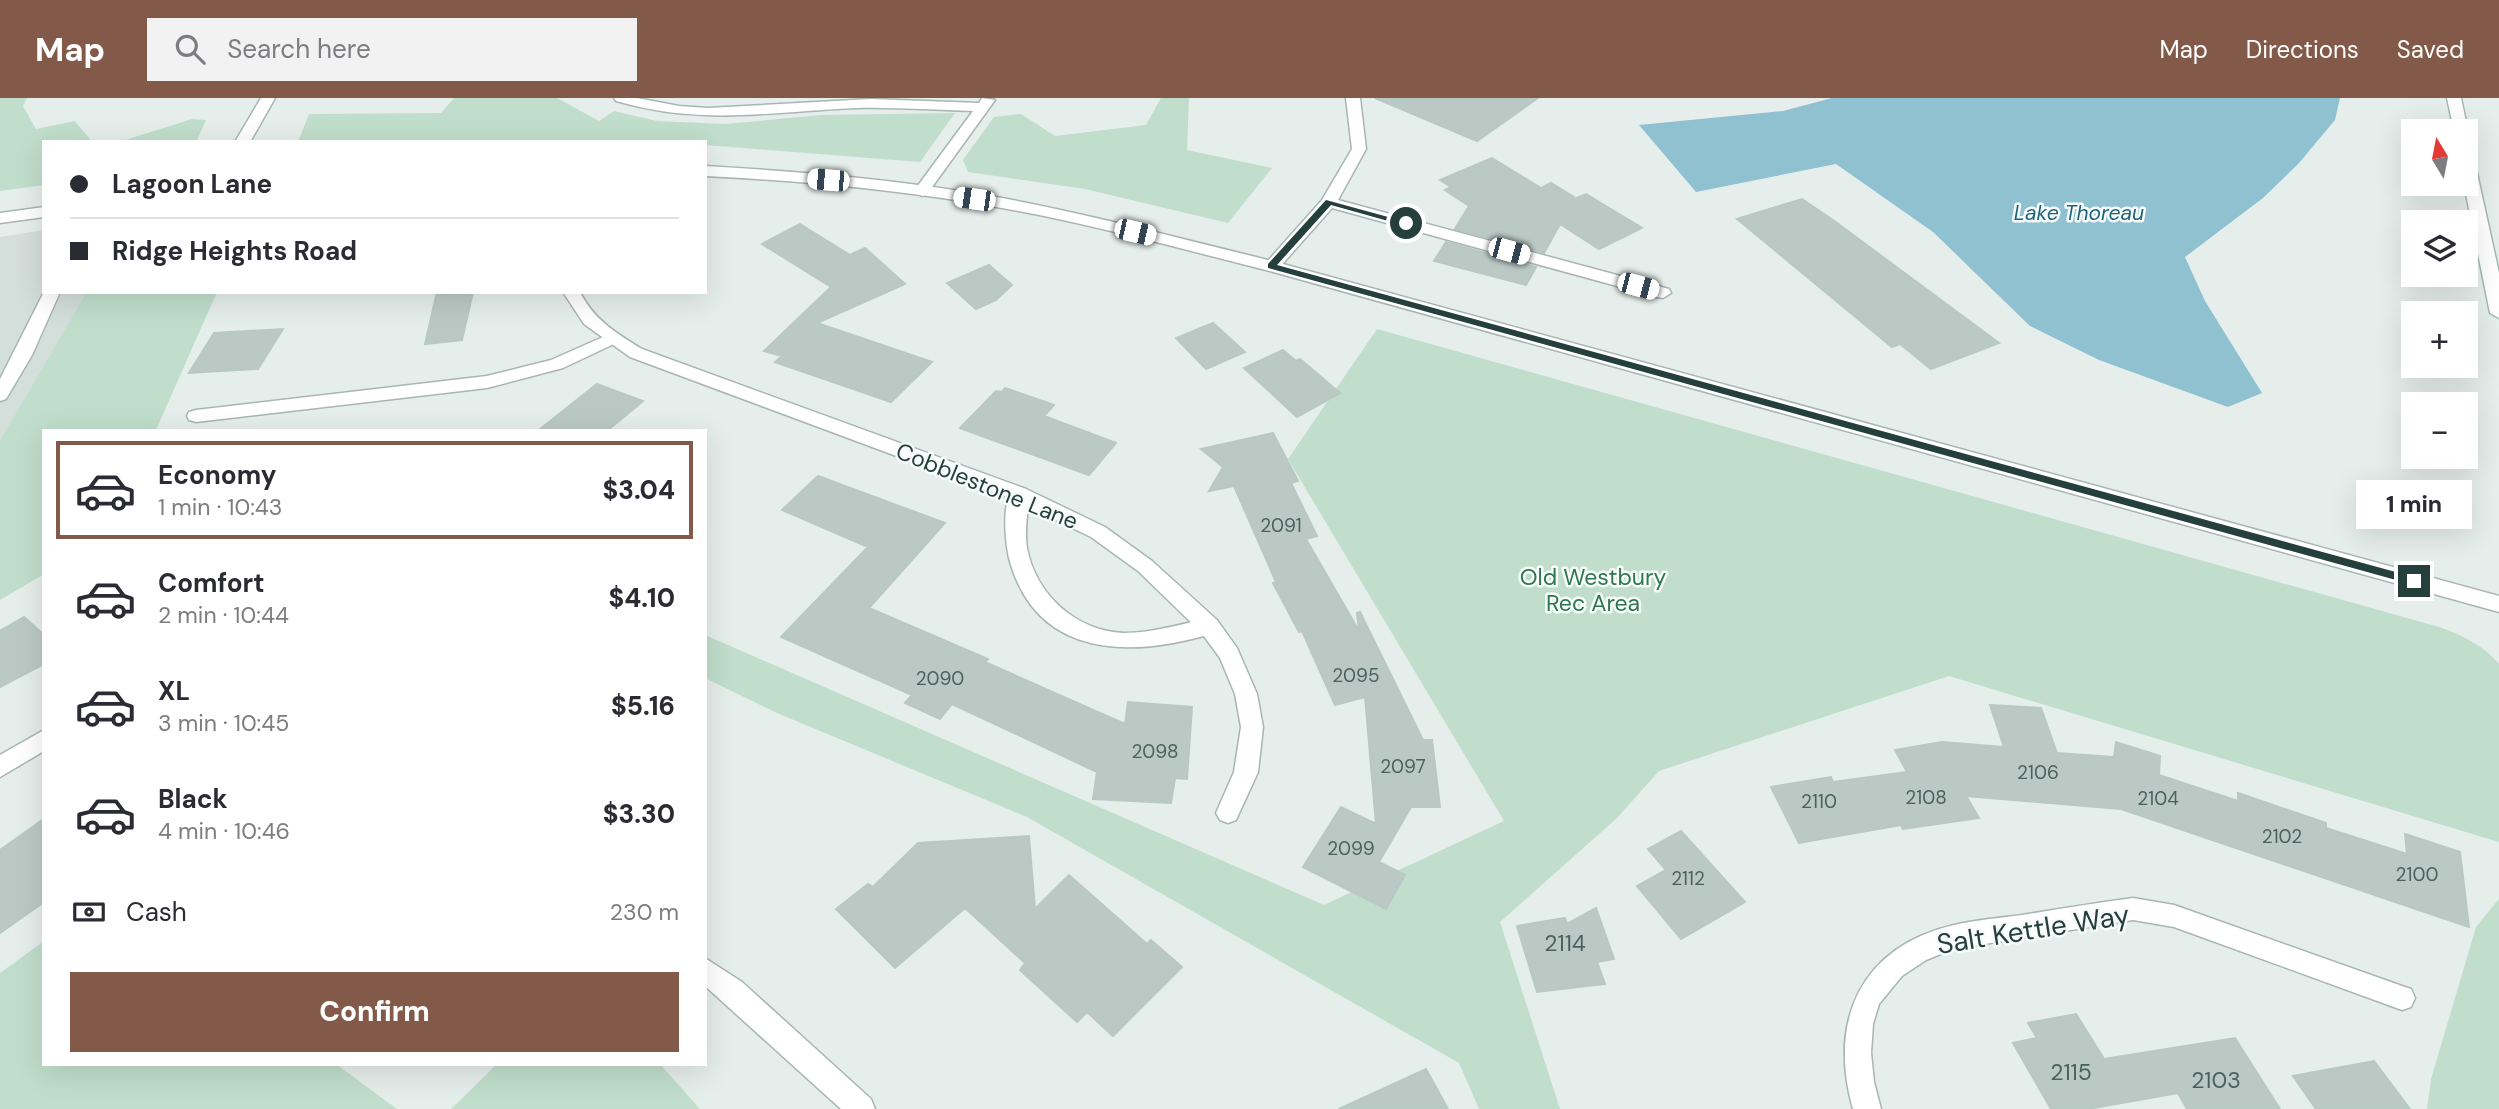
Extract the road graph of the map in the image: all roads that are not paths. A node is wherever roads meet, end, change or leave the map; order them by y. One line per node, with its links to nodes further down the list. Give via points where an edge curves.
1 (268, 98): 7 (street)
2 (621, 98): 5 (street, via 698,114 857,104)
3 (1353, 98): 11 (street, via 1359,149)
4 (2454, 98): 6 (street)
5 (986, 103): 9 (street)
6 (2458, 119)
7 (243, 140)
8 (707, 171): 9 (street)
9 (922, 191): 14 (street, via 1084,220)
10 (2475, 196): 18 (street)
11 (1329, 202): 14 (street); 15 (street)
12 (42, 212): 13 (street)
13 (0, 218)
14 (1272, 266): 23 (street)
15 (1663, 293)
16 (51, 294): 20 (street)
17 (572, 294): 19 (street, Cobblestone Lane, via 577,307)
18 (2499, 313)
19 (612, 338): 21 (street, via 557,364 487,382); 22 (street, Cobblestone Lane, via 636,353)
20 (0, 395)
21 (196, 416)
22 (1019, 494): 24 (street, Cobblestone Lane, via 1098,532 1145,566); 24 (street, via 1017,548 1027,579 1049,610 1074,629 1096,638 1125,641)
23 (2499, 604)
24 (1209, 626): 27 (street, Cobblestone Lane, via 1229,654 1246,694 1252,727 1246,772)
25 (42, 740): 26 (street)
26 (0, 767)
27 (1228, 813)
28 (707, 972): 30 (street)
29 (2402, 998): 31 (street, Salt Kettle Way, via 2174,916 2133,909 1953,937 1929,944 1895,965 1868,998 1857,1041 1861,1093)
30 (861, 1109)
31 (1867, 1109)

